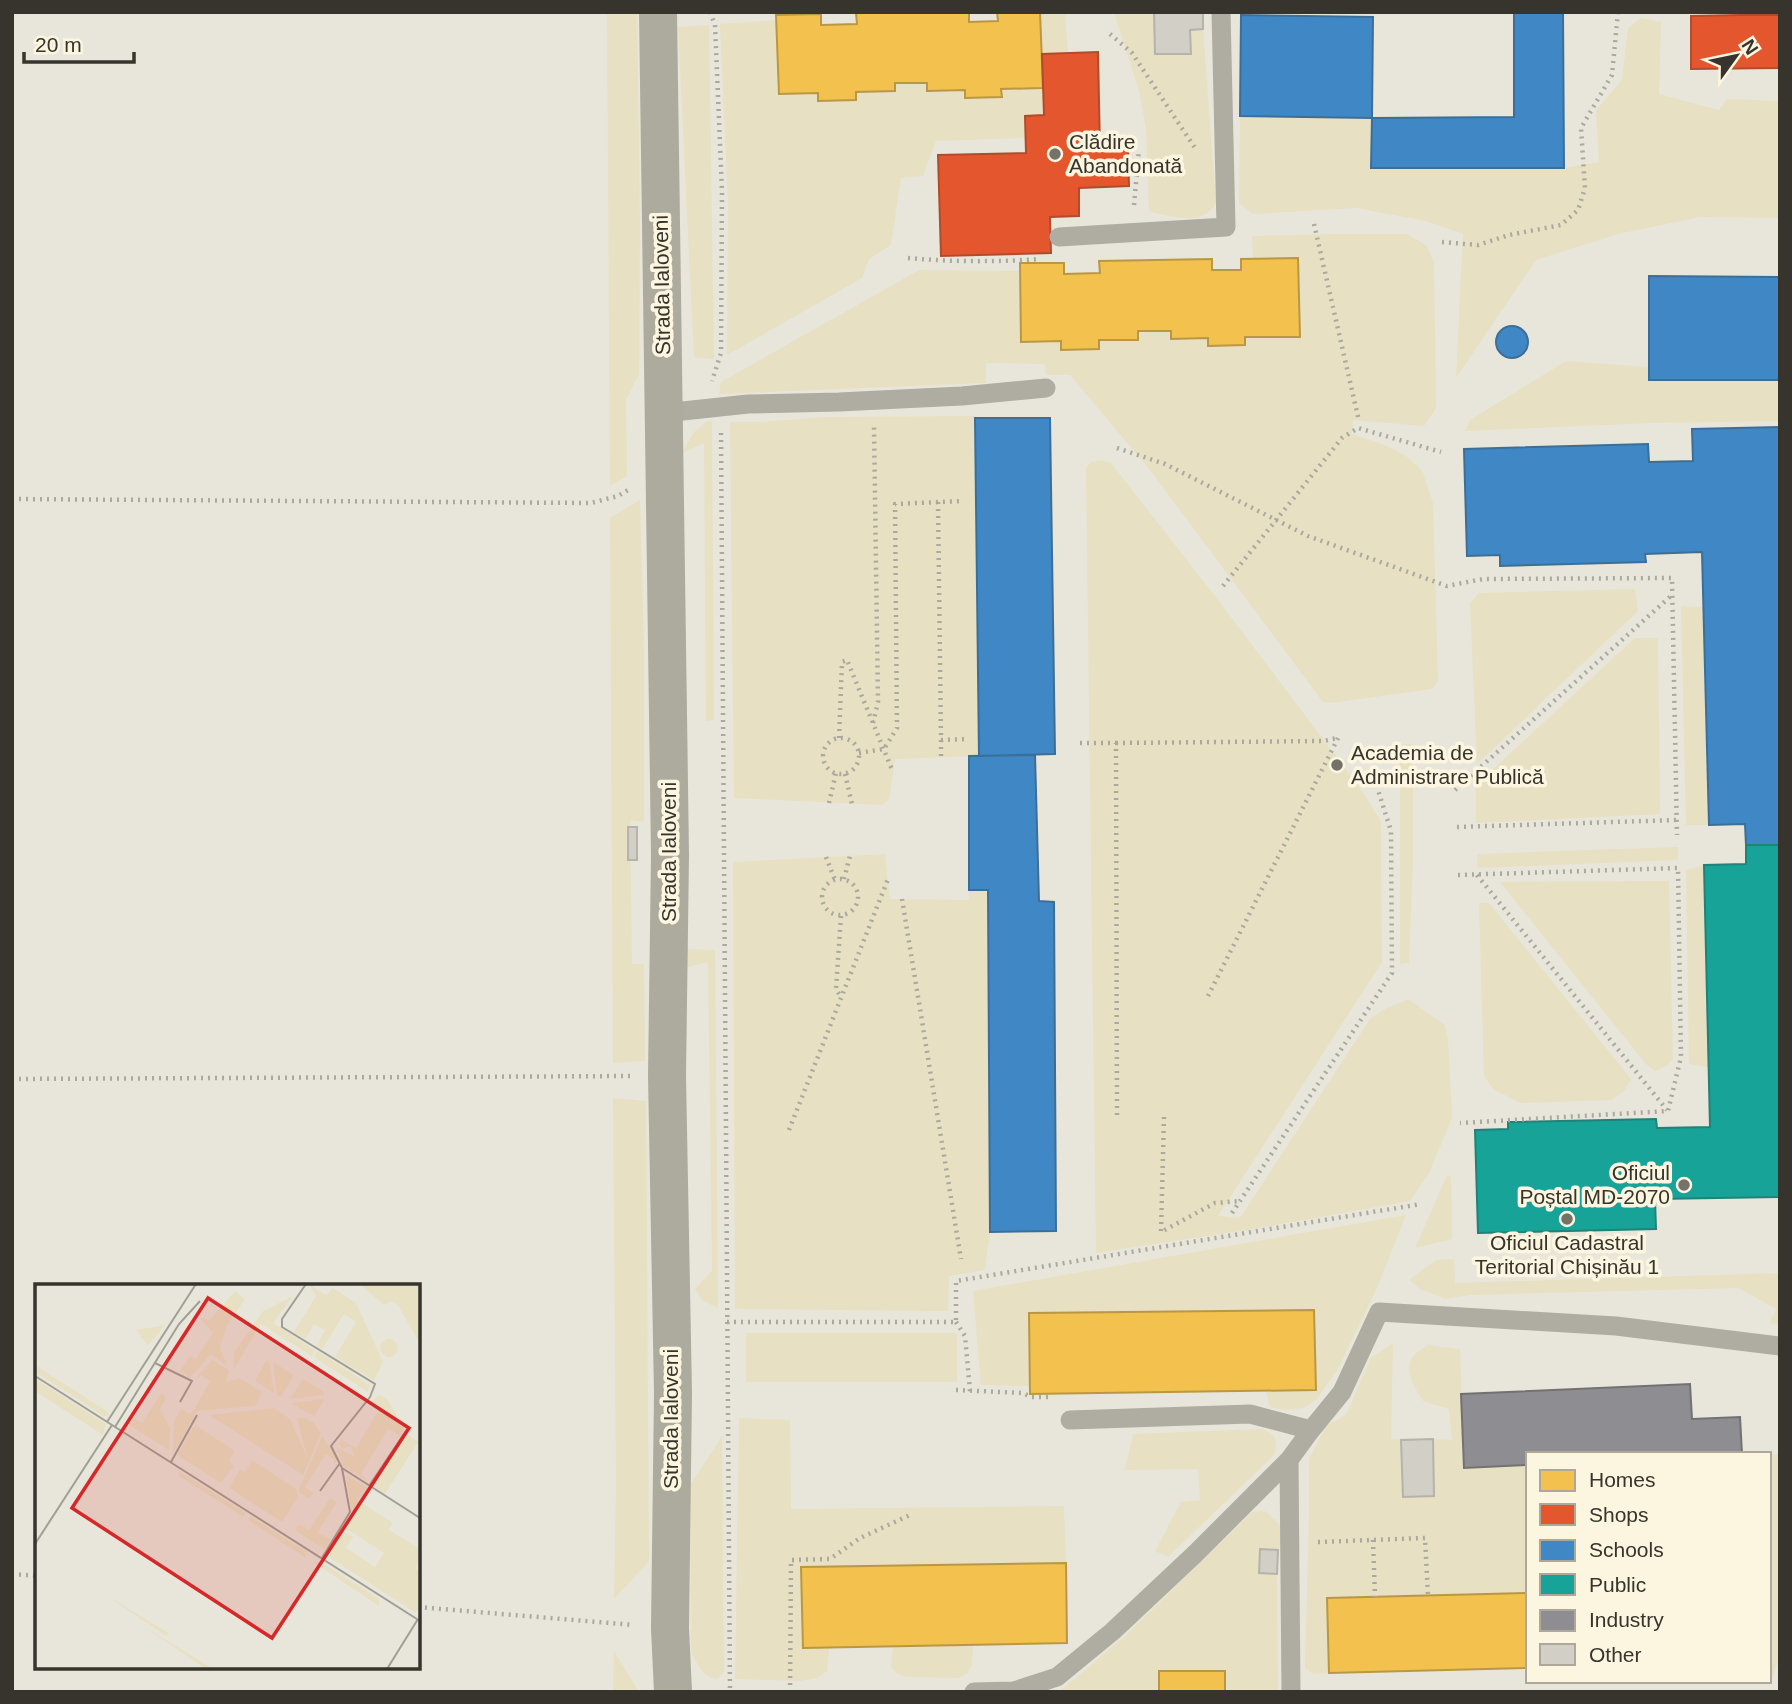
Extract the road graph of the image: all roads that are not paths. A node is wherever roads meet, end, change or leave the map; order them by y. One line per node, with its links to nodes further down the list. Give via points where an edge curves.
1 (658, 12): 5 (street, Strada Ialoveni)
2 (1221, 12): 3 (lane, via 1226,227)
3 (1059, 237)
4 (1046, 388): 5 (lane)
5 (664, 413): 10 (street, Strada Ialoveni)
6 (1780, 1346): 8 (lane, via 1616,1326 1379,1312 1342,1392)
7 (1070, 1420): 8 (lane, via 1250,1414)
8 (1311, 1430): 9 (lane)
9 (1289, 1460): 11 (lane, via 1195,1554 1057,1677 1014,1691); 12 (lane)
10 (673, 1692)
11 (974, 1692)
12 (1291, 1692)

